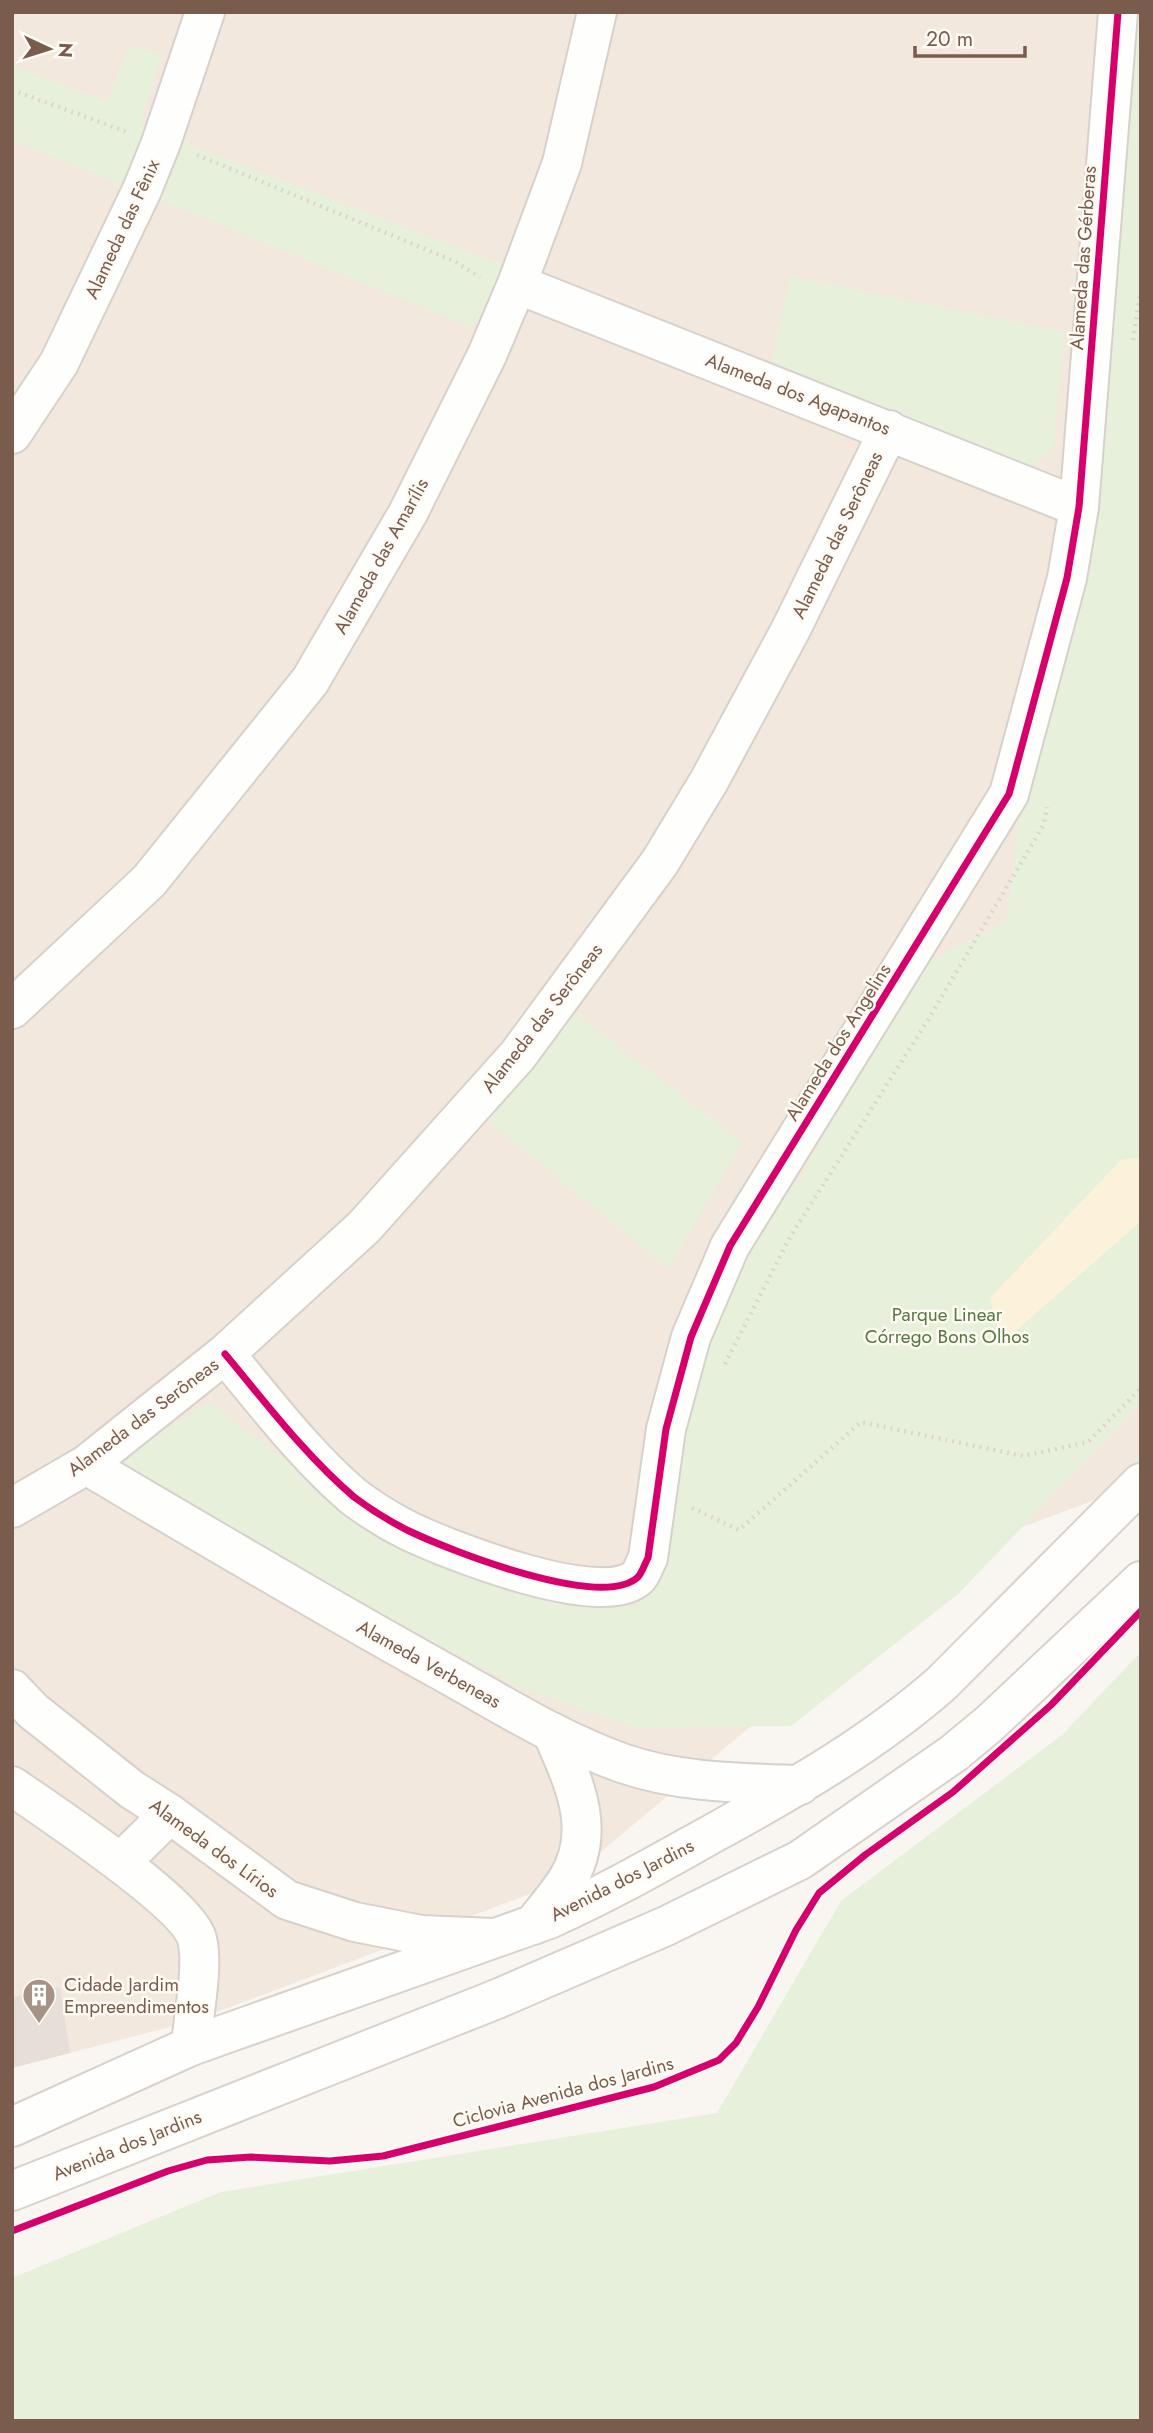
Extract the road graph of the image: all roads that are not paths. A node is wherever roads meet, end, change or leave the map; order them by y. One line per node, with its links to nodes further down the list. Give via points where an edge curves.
1 (205, 12): 6 (street, Alameda das Fênix, via 142,190 60,363)
2 (597, 12): 4 (street, Alameda das Amarílis, via 562,163)
3 (1118, 12): 7 (street, Alameda das Gérberas)
4 (499, 282): 5 (street, Alameda dos Agapantos); 8 (street, Alameda das Amarílis, via 487,355 408,513 310,681 149,881)
5 (889, 430): 7 (street, Alameda dos Agapantos); 9 (street, Alameda das Serôneas, via 791,629 660,862 518,1055 364,1227)
6 (12, 434)
7 (1079, 507): 9 (street, Alameda dos Angelins, via 1067,578 1009,794 730,1246 691,1337 666,1429 648,1558 638,1577 620,1586 597,1589 552,1580 453,1550 406,1530 357,1499 314,1461)
8 (12, 1009)
9 (225, 1354): 10 (street, Alameda das Serôneas)
10 (86, 1465): 12 (street, Alameda das Serôneas); 16 (street, Alameda Verbeneas)
11 (1141, 1483): 15 (street, Avenida dos Jardins)
12 (12, 1508)
13 (1141, 1581): 17 (street, Avenida dos Jardins)
14 (12, 1689): 20 (street, Alameda dos Lírios, via 131,1789)
15 (914, 1708): 17 (street); 18 (street, Avenida dos Jardins)
16 (552, 1732): 18 (street, Alameda Verbeneas, via 622,1763 668,1775); 22 (street, via 575,1786 583,1823 577,1858 567,1880)
17 (954, 1753): 26 (street, Avenida dos Jardins, via 800,1860 666,1926 497,1999)
18 (800, 1785): 22 (street, Avenida dos Jardins, via 600,1896)
19 (12, 1786): 21 (street)
20 (170, 1814): 21 (street); 23 (street, Alameda dos Lírios, via 287,1900 355,1922 421,1935)
21 (120, 1863): 24 (street, via 176,1910 197,1938 199,1972)
22 (533, 1925): 23 (street, Avenida dos Jardins)
23 (493, 1938): 24 (street, Avenida dos Jardins)
24 (191, 2046): 25 (street, Avenida dos Jardins)
25 (12, 2127)
26 (12, 2191)

